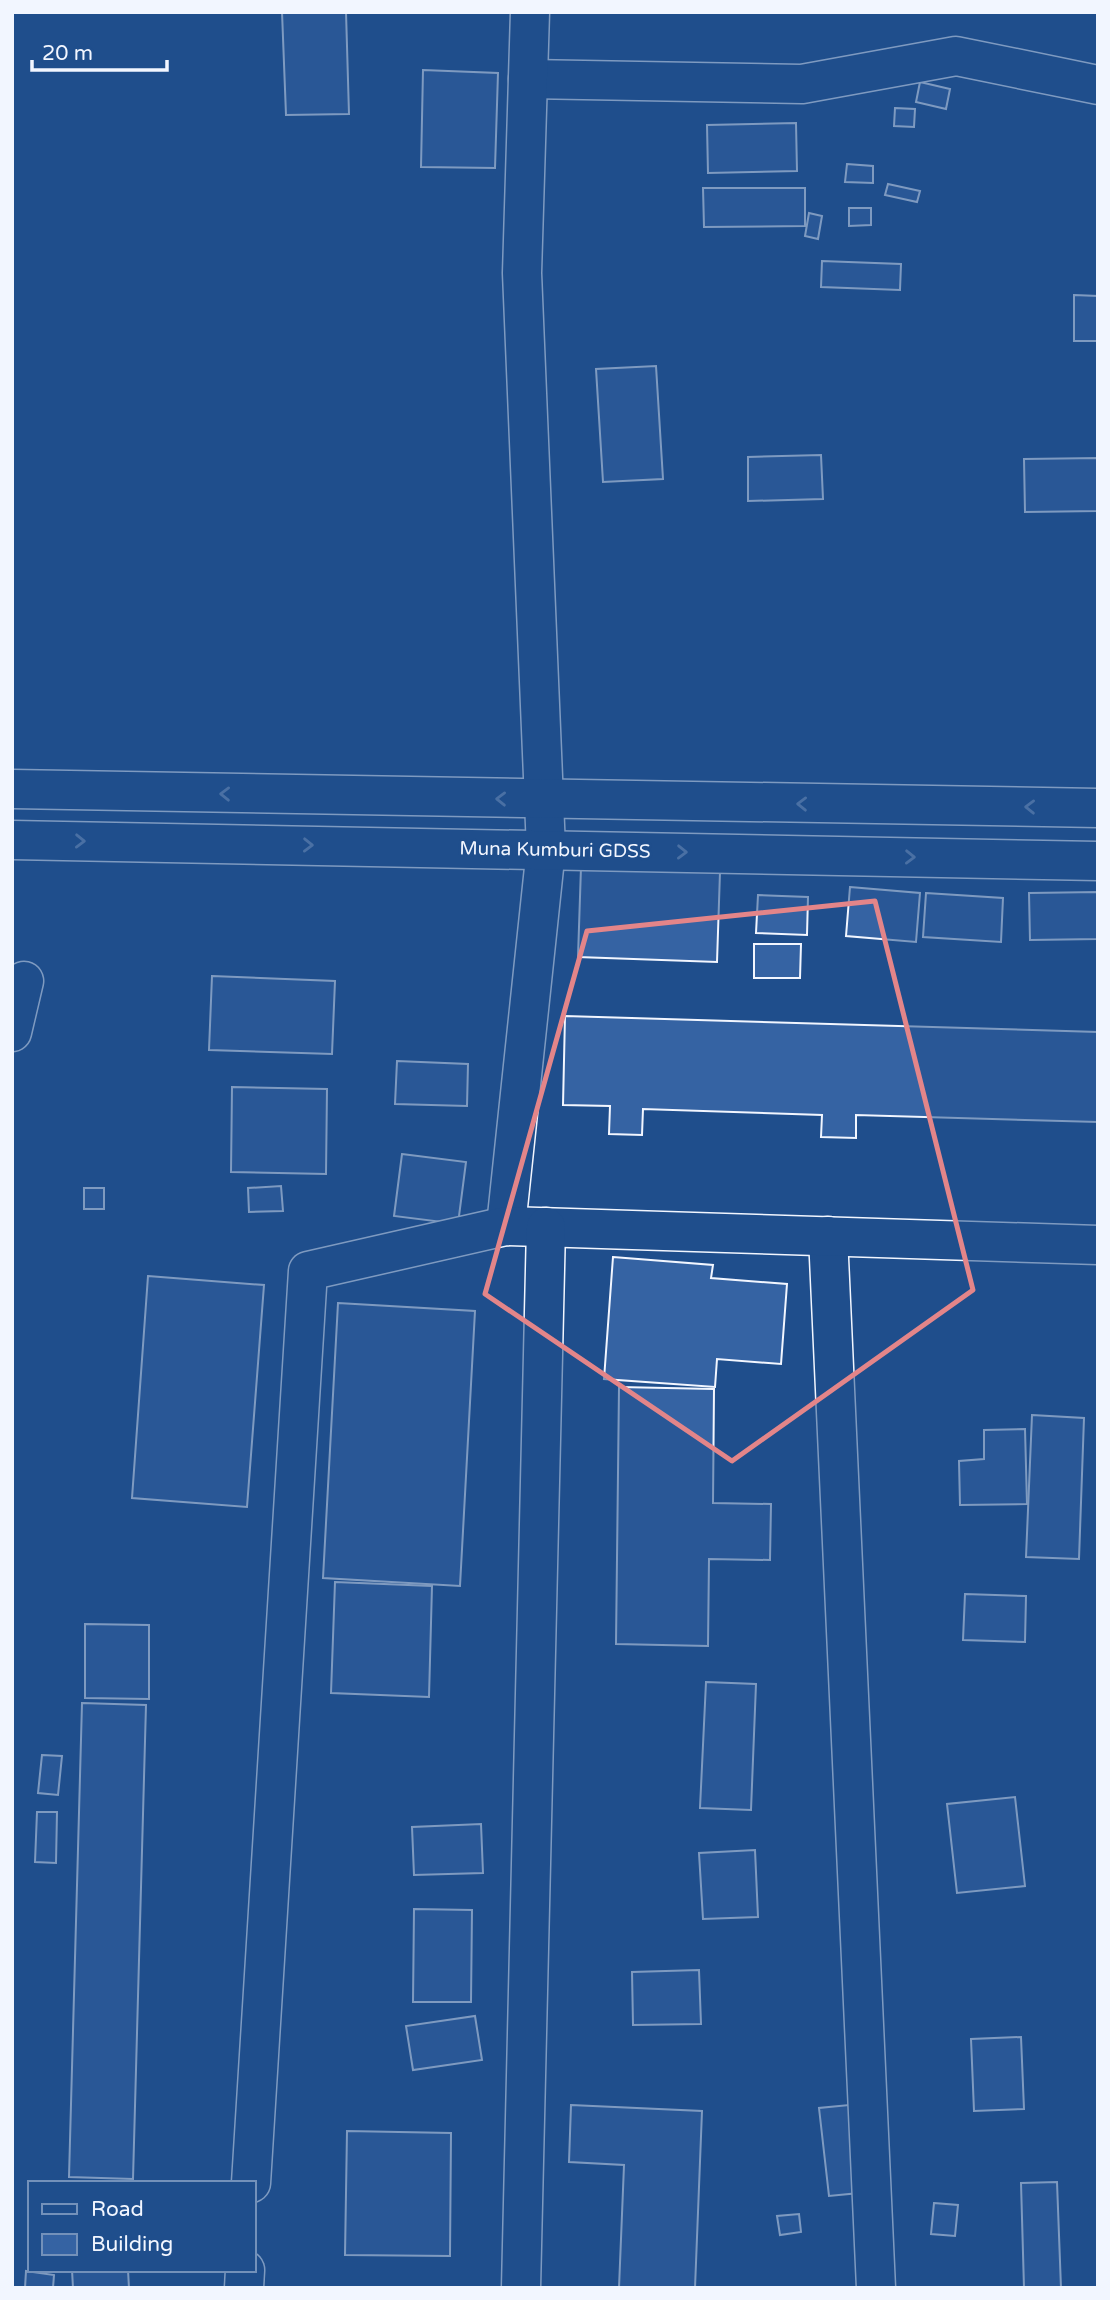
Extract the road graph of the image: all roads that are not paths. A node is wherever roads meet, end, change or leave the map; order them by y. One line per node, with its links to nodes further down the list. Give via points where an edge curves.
1 (530, 12): 2 (main road)
2 (528, 79): 3 (main road, via 802,84 956,56); 5 (main road, via 522,273)
3 (1098, 85)
4 (12, 789): 5 (main road, one-way to 4)
5 (545, 800): 6 (main road, one-way to 5); 8 (main road)
6 (1098, 808)
7 (12, 839): 8 (main road, Muna Kumburi GDSS, one-way to 8)
8 (546, 849): 9 (main road, Muna Kumburi GDSS, one-way to 9); 12 (main road)
9 (1098, 861)
10 (24, 981): 11 (main road)
11 (12, 1032)
12 (506, 1226): 13 (main road); 16 (main road, via 308,1271)
13 (546, 1227): 14 (main road); 17 (main road)
14 (828, 1236): 15 (main road); 18 (main road)
15 (1098, 1245)
16 (251, 2181)
17 (521, 2288)
18 (876, 2288)

